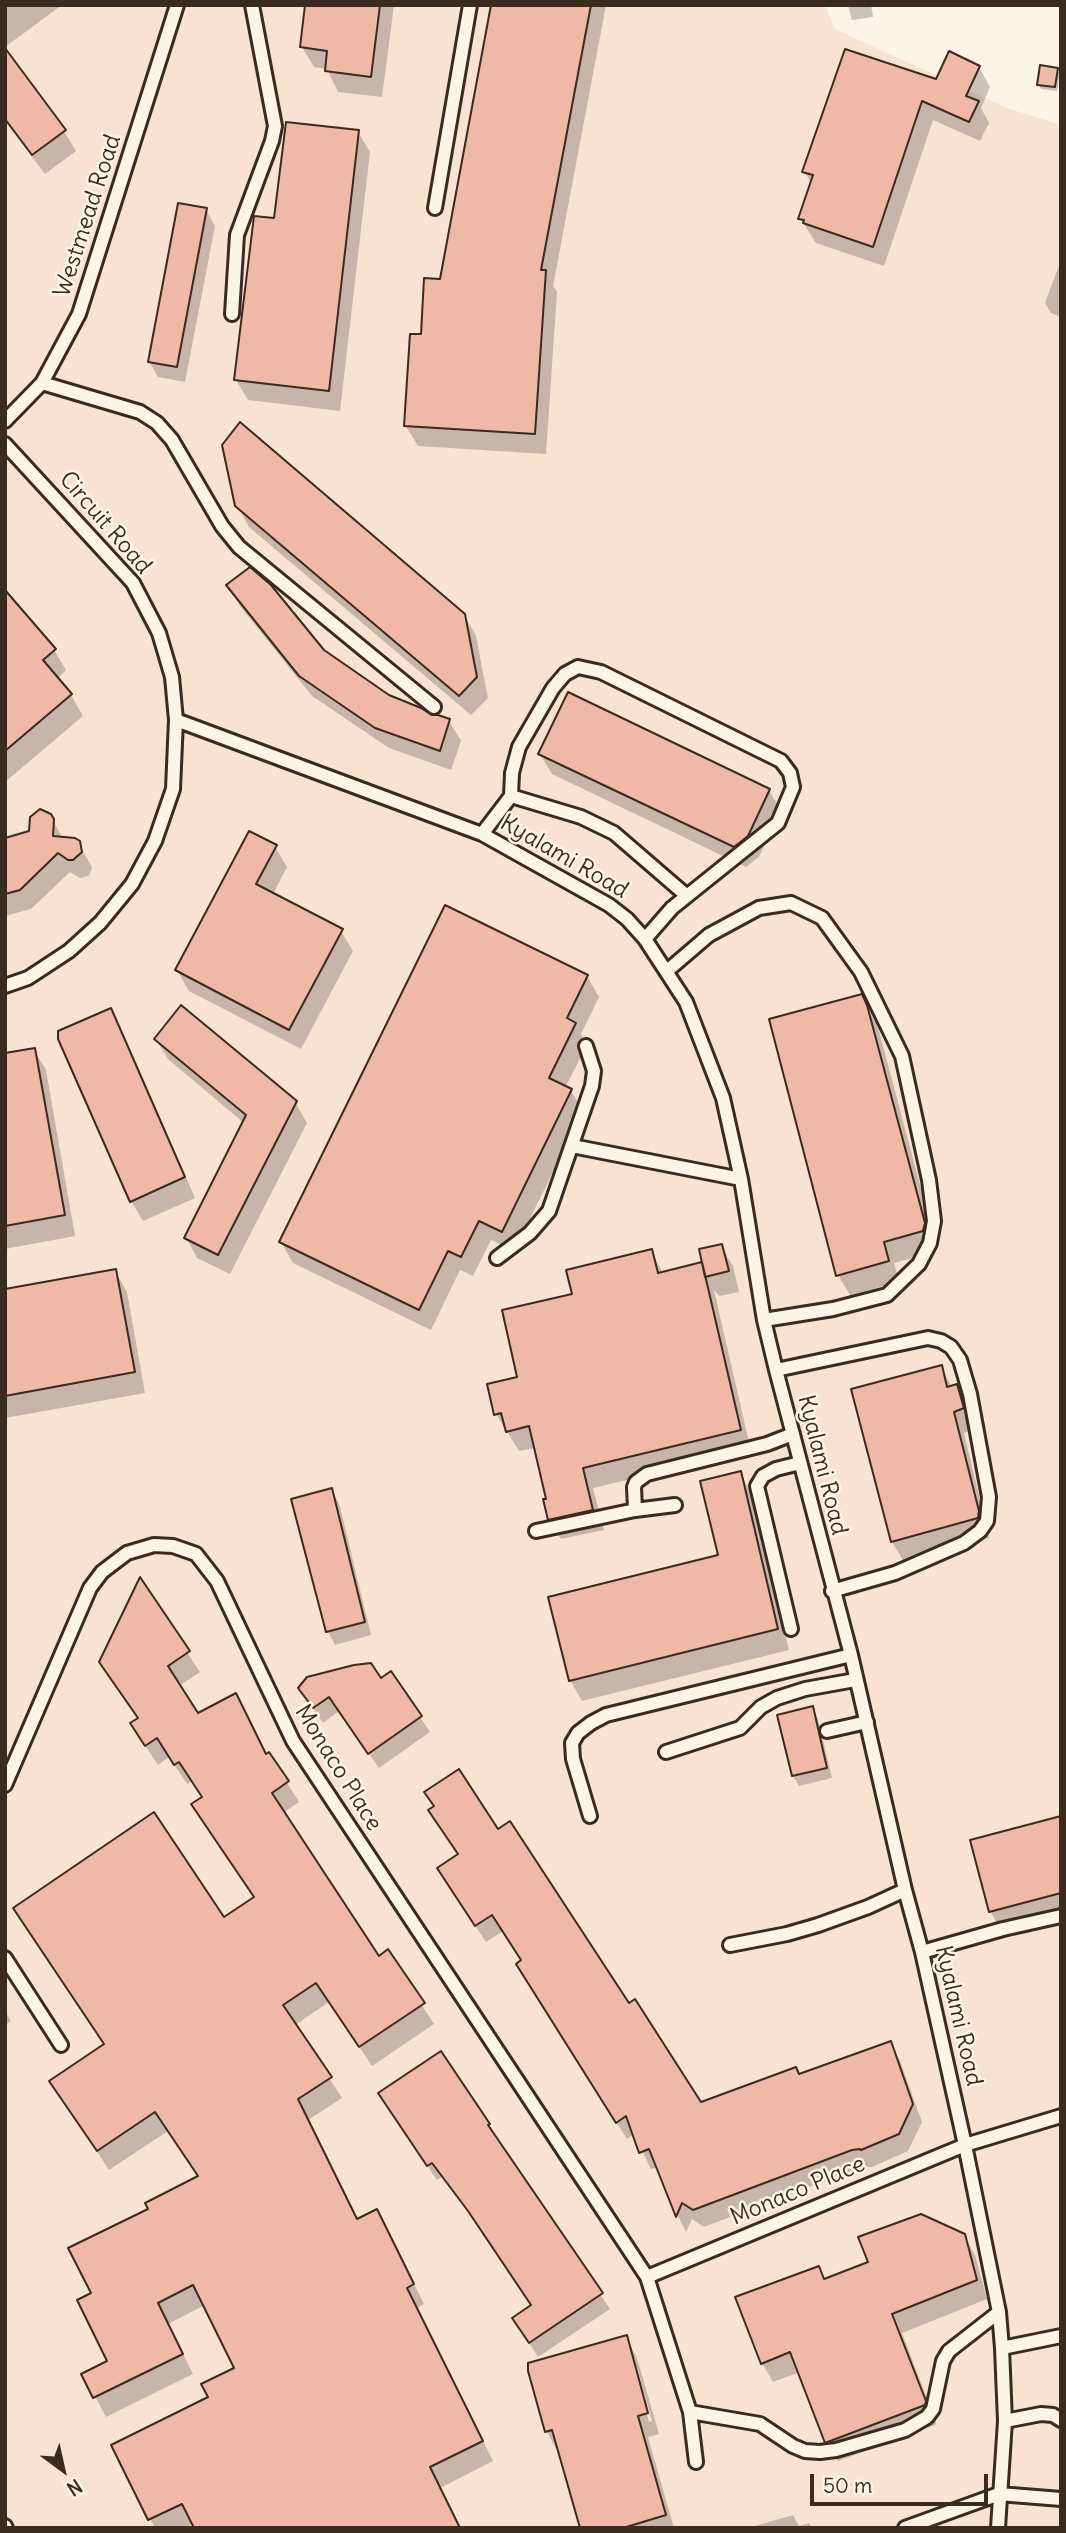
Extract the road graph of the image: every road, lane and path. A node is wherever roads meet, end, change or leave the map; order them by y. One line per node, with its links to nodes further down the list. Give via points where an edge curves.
1 (177, 5): 6 (lane, Westmead Road, via 79,314)
2 (252, 5): 5 (lane, via 275,125 237,235)
3 (470, 5): 4 (lane)
4 (435, 208)
5 (232, 314)
6 (42, 383): 7 (lane, Westmead Road); 9 (lane, via 140,412 157,423 239,547)
7 (5, 421)
8 (5, 444): 10 (lane, Circuit Road, via 133,583 159,633 172,677)
9 (434, 706)
10 (176, 720): 12 (lane, Kyalami Road); 16 (lane, Circuit Road, via 173,789 155,841 132,884 69,951 28,978)
11 (511, 796): 12 (lane); 13 (lane, via 581,817 614,833); 13 (lane, via 519,747 553,688 578,667 601,672 781,761 793,787 778,823)
12 (482, 834): 14 (lane, Kyalami Road, via 609,905)
13 (687, 896): 14 (lane)
14 (645, 939): 15 (lane, Kyalami Road)
15 (667, 971): 19 (lane, Kyalami Road, via 686,1002 723,1098); 21 (lane, via 709,935 759,908 791,903 822,918 861,972 902,1056 934,1221 919,1265 887,1295)
16 (5, 986)
17 (586, 1046): 18 (lane, via 593,1079)
18 (572, 1146): 19 (lane); 20 (lane, via 549,1211 530,1233)
19 (741, 1179): 21 (lane, Kyalami Road)
20 (497, 1258)
21 (764, 1320): 22 (lane, Kyalami Road)
22 (776, 1370): 23 (lane, Kyalami Road); 28 (lane, via 928,1338 951,1347 964,1371 989,1497 987,1521 964,1543 895,1573)
23 (793, 1434): 24 (lane, Kyalami Road); 26 (lane, via 647,1474 634,1487)
24 (800, 1463): 28 (lane, Kyalami Road); 29 (lane, via 776,1469 757,1486)
25 (675, 1505): 26 (lane)
26 (635, 1510): 27 (lane)
27 (536, 1531)
28 (832, 1591): 30 (lane, Kyalami Road)
29 (791, 1629)
30 (851, 1656): 31 (lane, Kyalami Road); 36 (lane, via 606,1715 591,1723 572,1743)
31 (855, 1681): 32 (lane, Kyalami Road); 34 (lane, via 777,1698 740,1728)
32 (867, 1722): 33 (lane); 37 (lane, Kyalami Road)
33 (827, 1731)
34 (666, 1752)
35 (5, 1785): 45 (lane, Monaco Place, via 78,1611 102,1572 127,1553 154,1545 196,1554 217,1581 272,1700 307,1762)
36 (590, 1816)
37 (905, 1890): 39 (lane, via 818,1925); 40 (lane, Kyalami Road)
38 (1061, 1916): 40 (lane)
39 (730, 1945)
40 (922, 1952): 44 (lane, Kyalami Road)
41 (5, 1958): 42 (lane)
42 (61, 2046)
43 (1061, 2116): 44 (lane, Monaco Place)
44 (965, 2145): 45 (lane, Monaco Place); 46 (lane, Kyalami Road)
45 (648, 2277): 49 (lane, Monaco Place)
46 (999, 2312): 48 (lane, Kyalami Road); 49 (lane, via 949,2351 933,2409 905,2430 836,2450 805,2451 760,2424)
47 (1061, 2336): 48 (lane)
48 (1002, 2348): 51 (lane, Kyalami Road)
49 (690, 2412): 52 (lane, Monaco Place)
50 (1061, 2420): 51 (lane, via 1041,2414)
51 (1005, 2421): 53 (lane, Kyalami Road)
52 (696, 2462)
53 (999, 2494): 54 (lane); 55 (lane); 56 (lane, Kyalami Road)
54 (1061, 2499)
55 (905, 2528)
56 (998, 2528)

